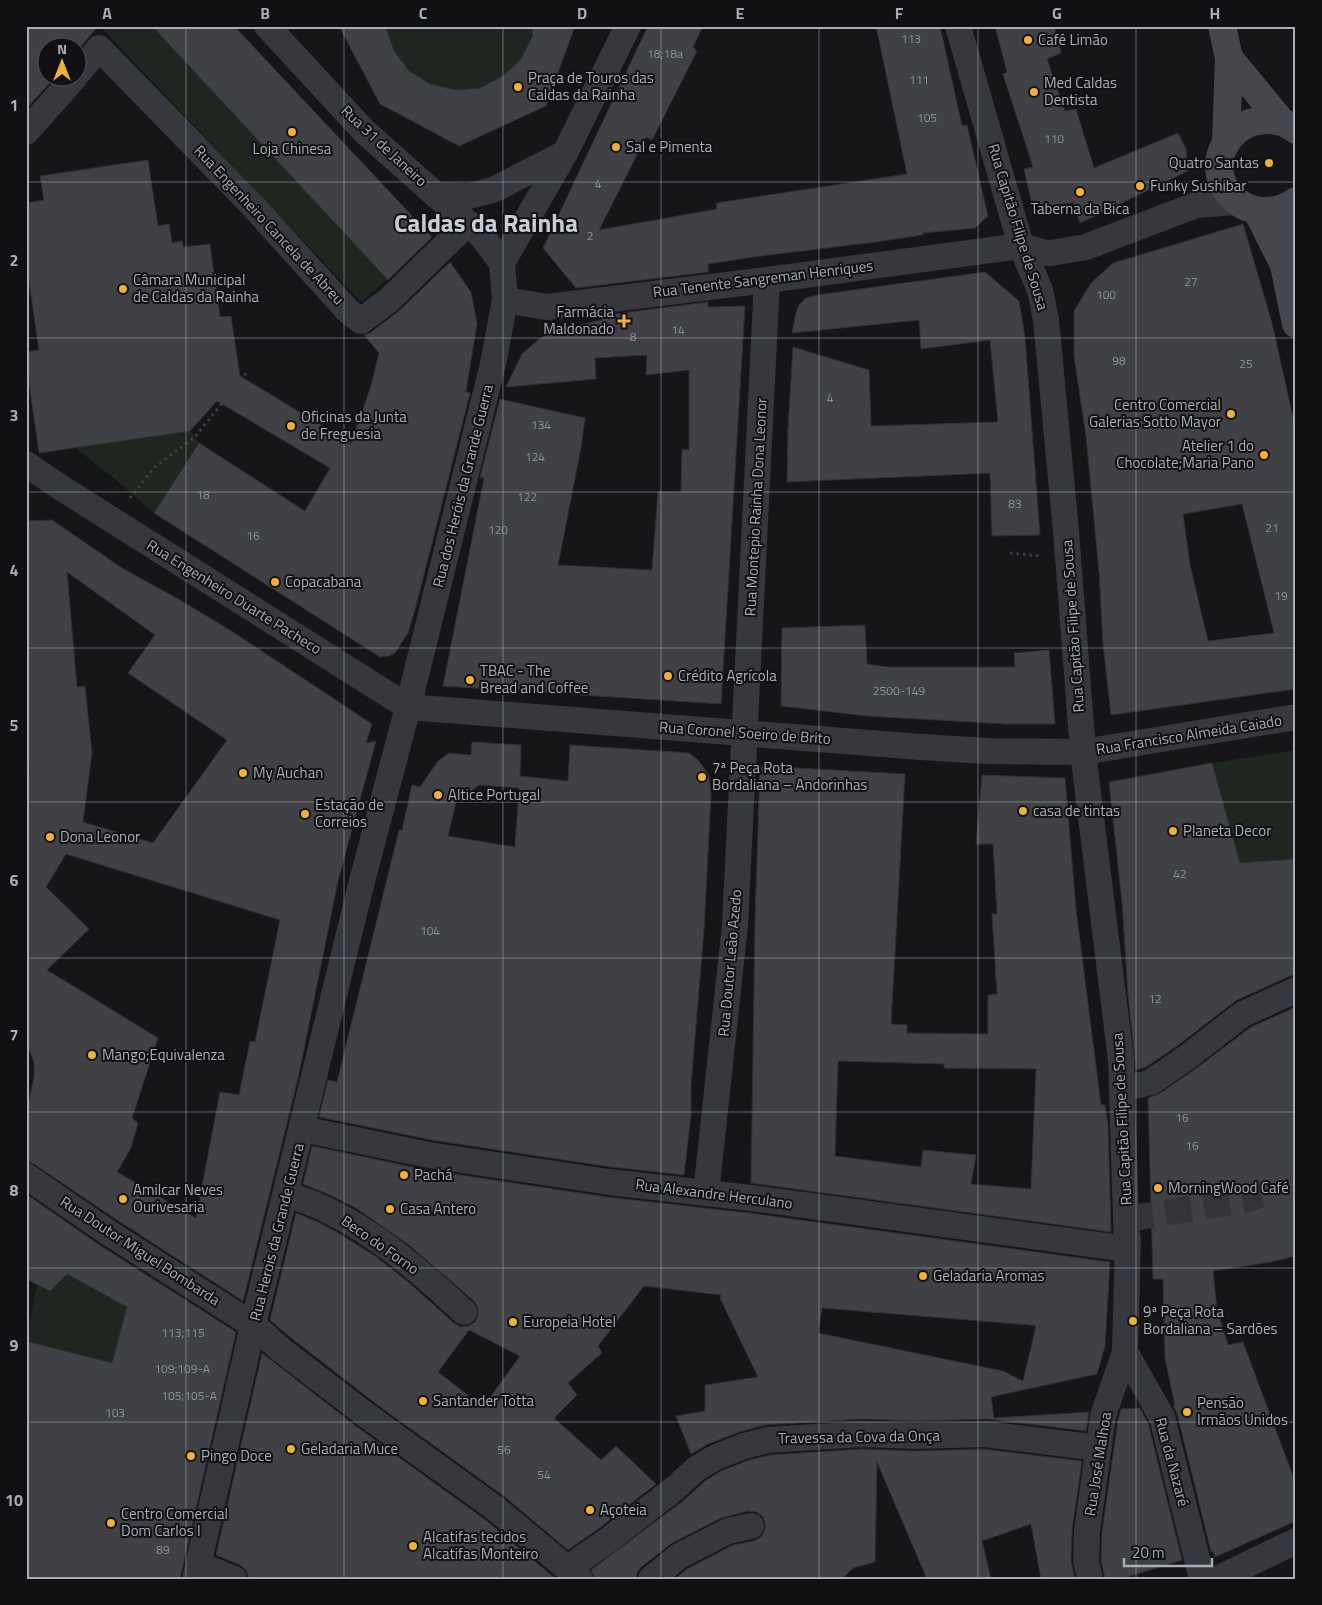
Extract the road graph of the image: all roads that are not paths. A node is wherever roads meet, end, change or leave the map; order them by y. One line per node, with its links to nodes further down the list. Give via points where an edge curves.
1 (267, 26): 13 (street, Rua 31 de Janeiro, via 364,131)
2 (628, 26): 11 (street)
3 (958, 26): 19 (street, Rua Capitão Filipe de Sousa)
4 (1222, 26): 5 (main road)
5 (1229, 58): 8 (main road); 10 (main road)
6 (88, 61): 18 (street, Rua Engenheiro Cancela de Abreu, via 99,48 361,321 389,300)
7 (65, 88): 9 (street)
8 (1291, 125): 10 (main road, via 1265,119 1250,122 1236,130)
9 (26, 132)
10 (1226, 142): 12 (main road, via 1220,165)
11 (565, 153): 13 (street, via 492,190 469,196); 20 (street)
12 (1221, 177): 15 (street); 16 (main road, via 1225,186)
13 (436, 195): 18 (street, Rua 31 de Janeiro)
14 (1296, 200): 16 (main road, via 1287,207 1272,211)
15 (1196, 205): 16 (street); 19 (street, via 1086,247 1046,253)
16 (1247, 206): 21 (main road)
17 (1296, 215): 21 (main road)
18 (468, 223): 20 (street, Rua 31 de Janeiro)
19 (1022, 246): 22 (street, Rua Tenente Sangreman Henriques); 31 (street, Rua Capitão Filipe de Sousa, via 1040,290 1046,320)
20 (502, 263): 23 (street, Rua dos Heróis da Grande Guerra)
21 (1284, 264): 24 (main road)
22 (767, 280): 23 (street, Rua Tenente Sangreman Henriques, via 547,306); 30 (street, Rua Montepio Rainha Dona Leonor)
23 (505, 300): 28 (street, Rua dos Heróis da Grande Guerra, via 493,364)
24 (1296, 324)
25 (26, 464): 27 (street)
26 (26, 476): 27 (street)
27 (60, 487): 28 (street, Rua Engenheiro Duarte Pacheco)
28 (408, 707): 30 (street, Rua Coronel Soeiro de Brito); 32 (street, Rua dos Heróis da Grande Guerra)
29 (1296, 717): 31 (street, Rua Francisco Almeida Caiado)
30 (745, 733): 31 (street, Rua Coronel Soeiro de Brito, via 978,750); 37 (street, Rua Doutor Leão Azedo, via 735,925)
31 (1083, 752): 34 (street, Rua Capitão Filipe de Sousa)
32 (361, 885): 35 (street, Rua Herois da Grande Guerra)
33 (1296, 990): 34 (street, via 1243,1014 1152,1082)
34 (1123, 1089): 39 (street, Rua Capitão Filipe de Sousa)
35 (302, 1129): 37 (street, Rua Alexandre Herculano, via 429,1155 609,1182); 38 (street, Rua Herois da Grande Guerra)
36 (26, 1176): 41 (street, Rua Doutor Miguel Bombarda)
37 (706, 1192): 39 (street, Rua Alexandre Herculano)
38 (286, 1194): 40 (street, Beco do Forno, via 328,1210 379,1241 425,1276); 41 (street, Rua Herois da Grande Guerra)
39 (1127, 1244): 42 (street, Rua Capitão Filipe de Sousa)
40 (464, 1312)
41 (254, 1325): 46 (street, Rua Herois da Grande Guerra); 47 (street, Rua Doutor Miguel Bombarda, via 366,1415 496,1508)
42 (1124, 1352): 43 (street, Rua José Malhoa, via 1103,1416); 51 (street, Rua da Nazaré, via 1162,1417)
43 (1099, 1448): 47 (street, Travessa da Cova da Onça, via 985,1434 862,1434 768,1440 714,1458 696,1469 607,1541); 50 (street, Rua José Malhoa, via 1087,1530 1086,1561)
44 (751, 1526): 49 (street, via 728,1530 679,1556)
45 (1296, 1541): 52 (street)
46 (196, 1571): 48 (street)
47 (574, 1573)
48 (234, 1579)
49 (651, 1579)
50 (1090, 1579)
51 (1202, 1579)
52 (1217, 1579)

